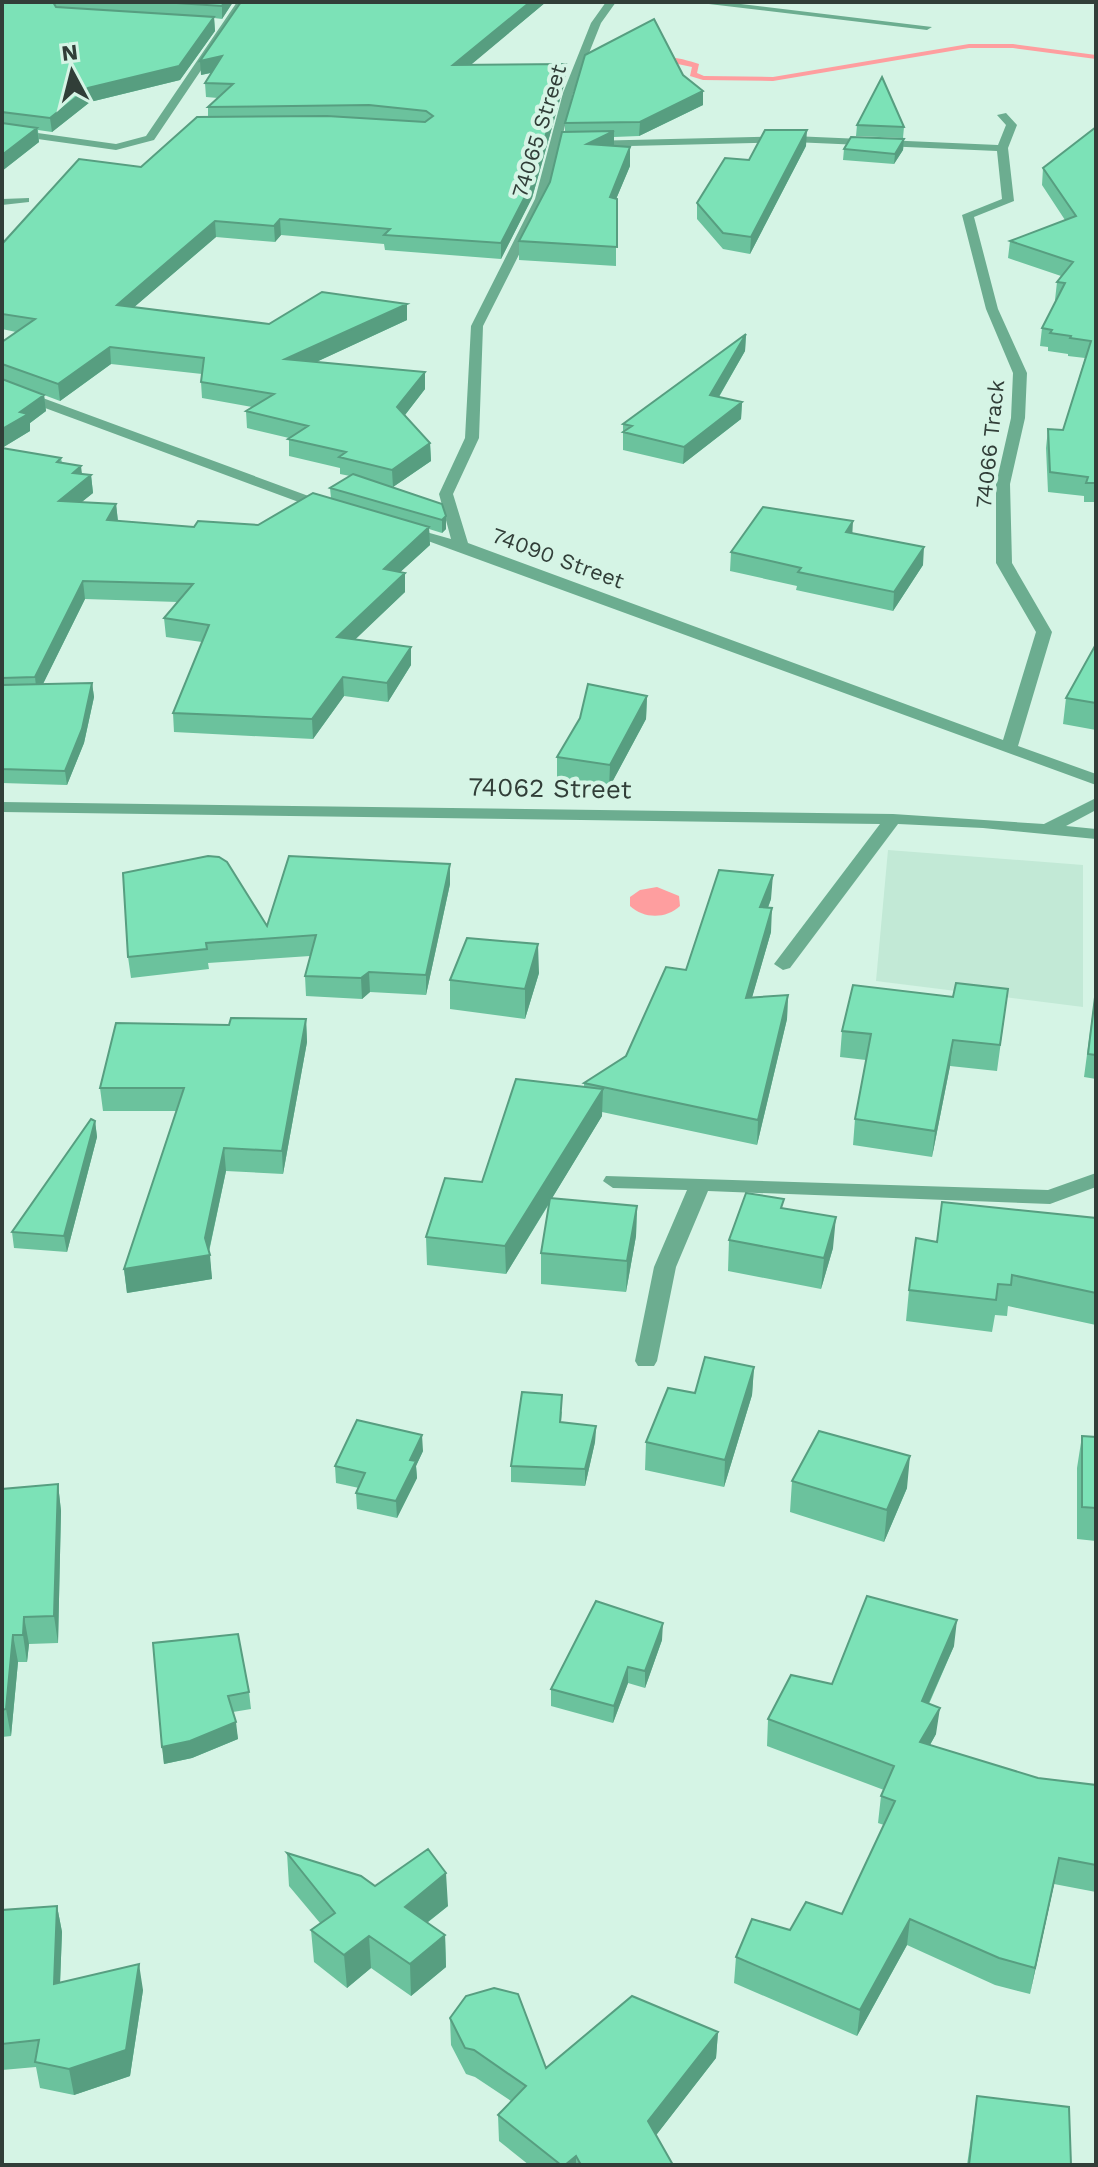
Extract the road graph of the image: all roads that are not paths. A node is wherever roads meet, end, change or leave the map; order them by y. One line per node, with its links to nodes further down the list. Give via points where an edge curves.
1 (242, 2): 5 (street)
2 (611, 2): 11 (street, 74065 Street, via 595,21 583,50)
3 (697, 2): 6 (street)
4 (211, 24): 5 (street)
5 (226, 25): 8 (street)
6 (927, 27)
7 (1002, 115): 12 (street, via 1012,125)
8 (161, 123): 9 (street); 10 (street, via 150,138 116,147)
9 (177, 124)
10 (2, 131)
11 (556, 144): 12 (street, via 793,139); 18 (street, 74065 Street, via 541,199 477,326 472,438 446,494)
12 (1002, 148): 19 (street, 74066 Track, via 1008,201 968,215 992,309 1020,373 1018,418 1003,484 1004,563 1044,632)
13 (25, 200): 14 (street)
14 (2, 202)
15 (2, 387): 16 (street)
16 (339, 512)
17 (384, 524): 18 (street, 74090 Street)
18 (461, 546): 19 (street, 74090 Street)
19 (1009, 748): 20 (street, 74090 Street)
20 (1096, 780)
21 (1096, 803): 24 (street)
22 (2, 807): 23 (street, 74062 Street)
23 (893, 819): 24 (street, 74062 Street); 26 (street)
24 (1049, 828): 25 (street, 74062 Street)
25 (1096, 834)
26 (783, 964)
27 (1096, 1180): 29 (street, via 1050,1197)
28 (613, 1181): 29 (street)
29 (700, 1185): 30 (street, via 665,1267)
30 (646, 1361)

